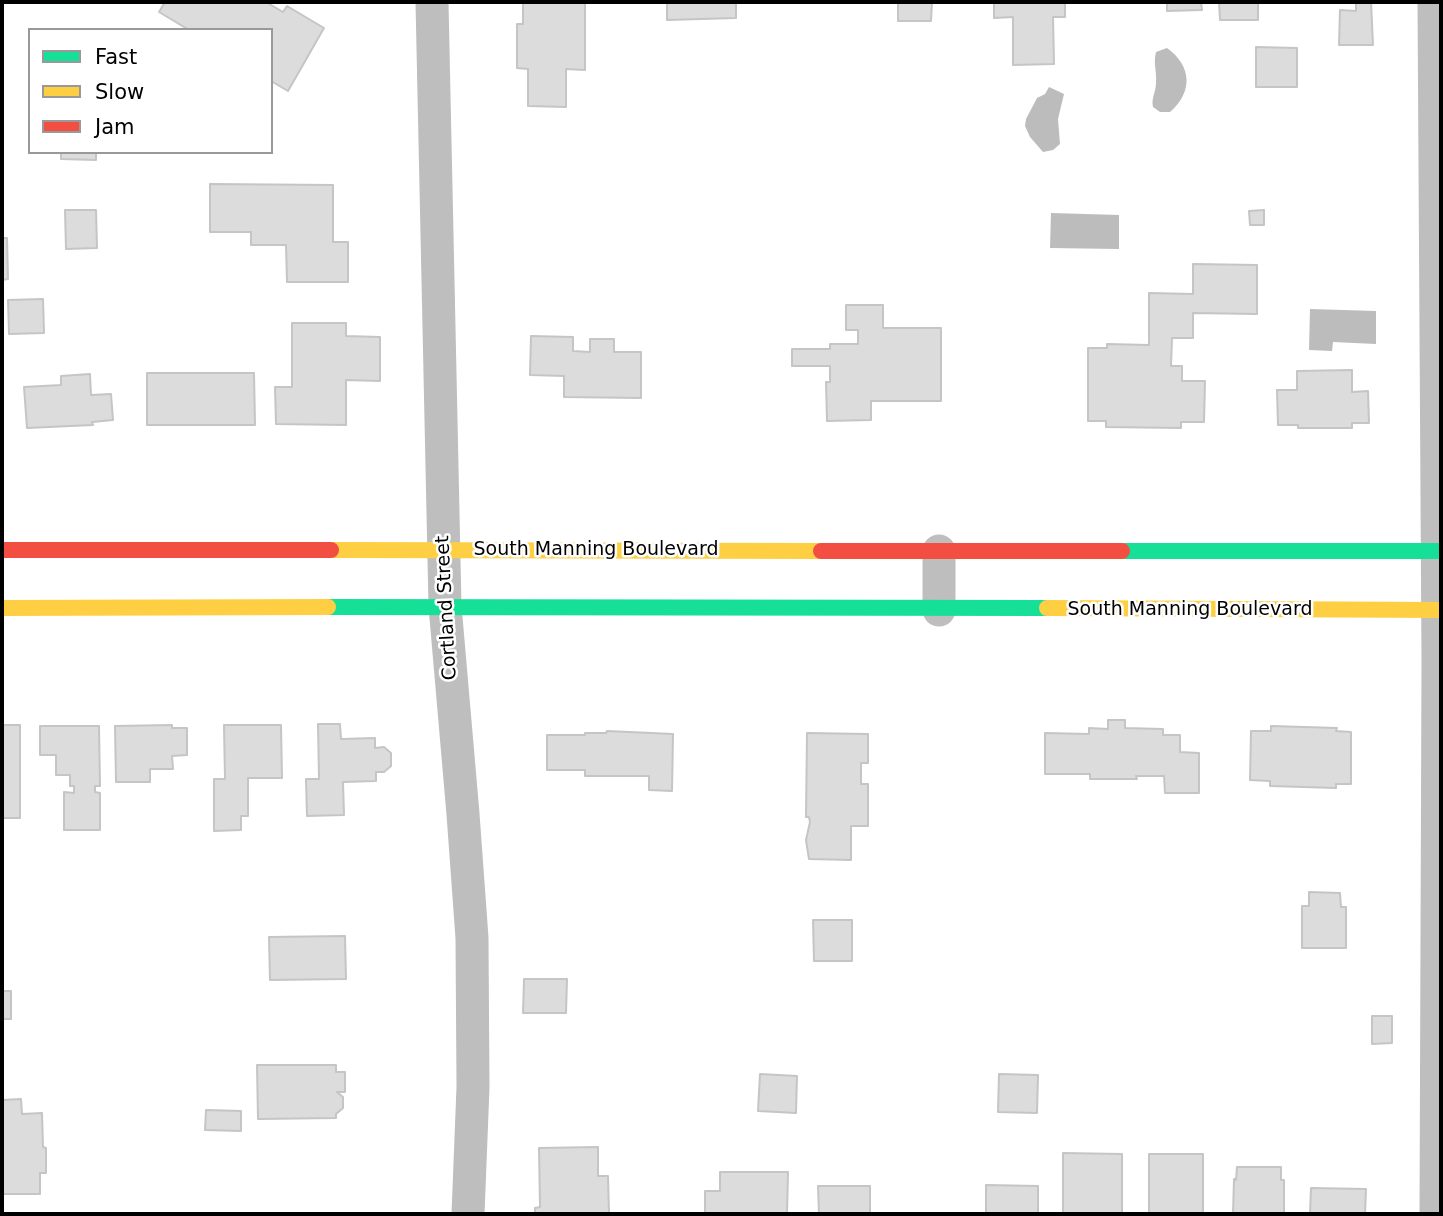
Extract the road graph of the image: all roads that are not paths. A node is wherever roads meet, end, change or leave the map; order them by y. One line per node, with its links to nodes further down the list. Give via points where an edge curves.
1 (432, 2): 3 (street, Cortland Street)
2 (1434, 2): 6 (street)
3 (443, 549): 4 (street, South Manning Boulevard); 5 (street, South Manning Boulevard); 7 (street, Cortland Street)
4 (2, 550)
5 (939, 551): 6 (street, South Manning Boulevard); 9 (street)
6 (1440, 551): 10 (street)
7 (445, 606): 8 (street, South Manning Boulevard); 9 (street, South Manning Boulevard); 11 (street, Cortland Street, via 471,938 473,1087)
8 (2, 608)
9 (939, 610): 10 (street, South Manning Boulevard)
10 (1440, 610): 12 (street)
11 (468, 1214)
12 (1436, 1214)

